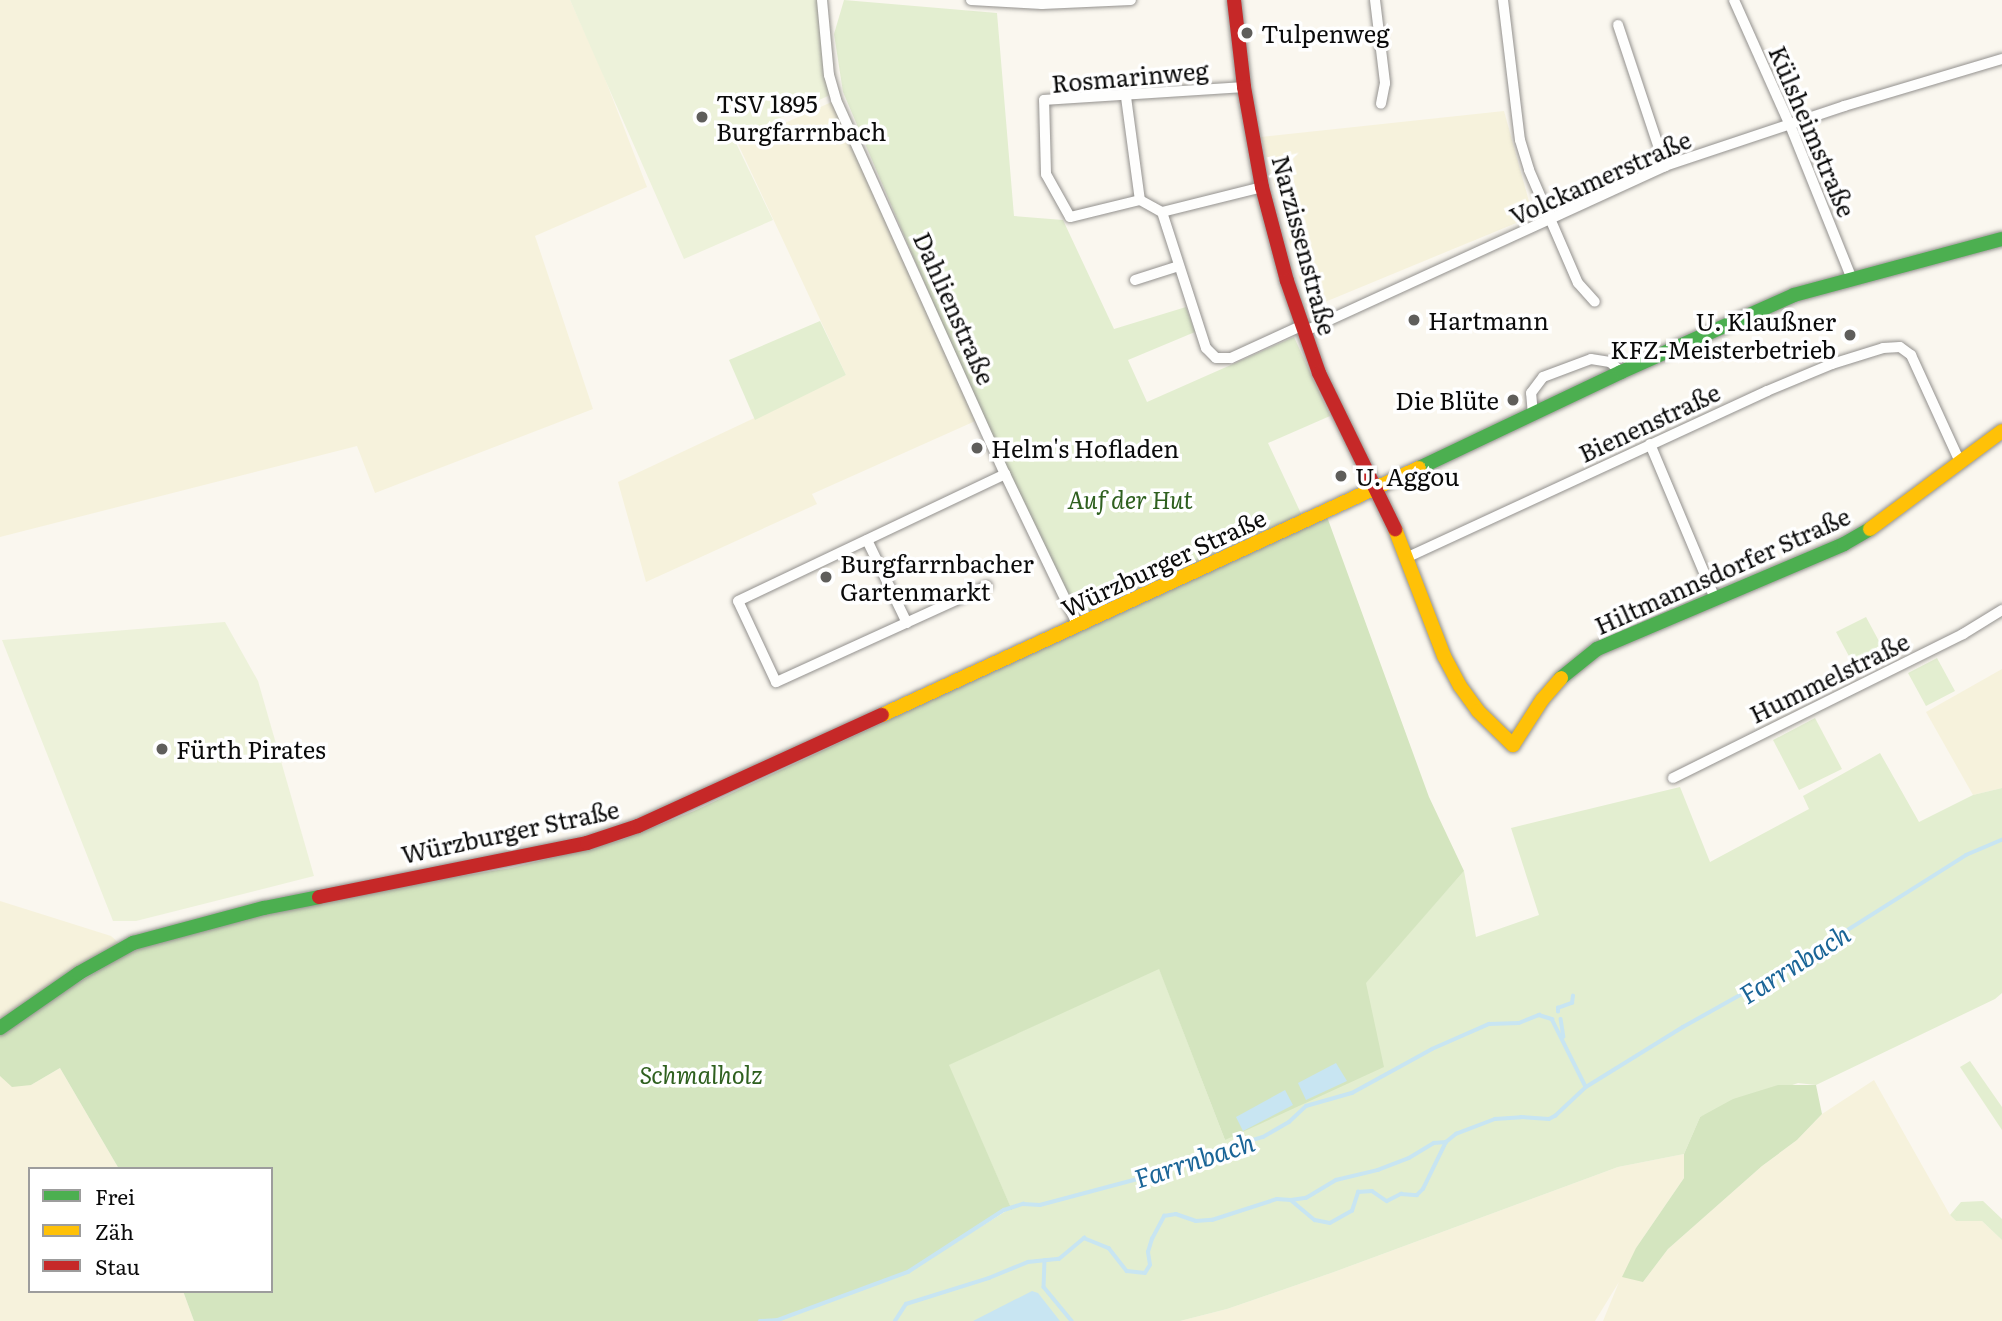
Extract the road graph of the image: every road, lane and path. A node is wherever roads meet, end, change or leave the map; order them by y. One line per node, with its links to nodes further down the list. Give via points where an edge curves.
1 (822, 0): 30 (street, Dahlienstraße, via 836,100)
2 (971, 0): 3 (street, via 1042,4)
3 (1131, 0)
4 (1234, 0): 10 (street, Narzissenstraße)
5 (1375, 0): 12 (street, via 1385,83)
6 (1503, 0): 18 (street, via 1520,140)
7 (1734, 0): 13 (street, Külsheimstraße)
8 (1618, 24): 14 (street)
9 (2002, 59): 13 (street, Volckamerstraße)
10 (1244, 87): 11 (street, Rosmarinweg); 15 (street, Narzissenstraße)
11 (1126, 97): 16 (street); 16 (street, Rosmarinweg, via 1044,100 1046,174 1070,217)
12 (1381, 104)
13 (1790, 125): 14 (street, Volckamerstraße); 21 (street, Külsheimstraße)
14 (1665, 166): 18 (street, Volckamerstraße)
15 (1262, 187): 17 (street); 24 (street, Narzissenstraße)
16 (1140, 200): 17 (street)
17 (1162, 212): 20 (street, Volckamerstraße)
18 (1549, 221): 23 (street, via 1577,283); 24 (street, Volckamerstraße)
19 (2002, 239): 21 (street, Würzburger Straße)
20 (1179, 267): 22 (street); 24 (street, Volckamerstraße, via 1206,348 1216,358 1231,358)
21 (1852, 279): 25 (street, Würzburger Straße, via 1794,295)
22 (1135, 280)
23 (1595, 302)
24 (1302, 329): 31 (street, Narzissenstraße)
25 (1621, 372): 26 (street, Würzburger Straße); 26 (street, via 1611,362 1591,359 1543,377 1531,393)
26 (1533, 415): 31 (street, Würzburger Straße)
27 (2002, 431): 29 (street, Hiltmannsdorfer Straße)
28 (1650, 444): 29 (street, Bienenstraße, via 1832,364 1900,347 1910,355); 33 (street, Bienenstraße); 35 (street)
29 (1960, 462): 35 (street, Hiltmannsdorfer Straße, via 1872,528)
30 (1005, 474): 32 (street); 38 (street, Dahlienstraße)
31 (1374, 489): 33 (street, Narzissenstraße); 38 (street, Würzburger Straße)
32 (867, 540): 37 (street); 37 (street, via 738,601 776,682)
33 (1408, 557): 39 (street, Narzissenstraße, via 1444,656 1460,686)
34 (987, 586): 37 (street)
35 (1715, 599): 39 (street, Hiltmannsdorfer Straße, via 1587,656 1542,700)
36 (2002, 610): 40 (street, Hummelstraße, via 1963,634)
37 (907, 623)
38 (1078, 626): 41 (street, Würzburger Straße, via 638,827 587,843 332,892 133,943)
39 (1513, 745)
40 (1672, 778)
41 (0, 1027)

